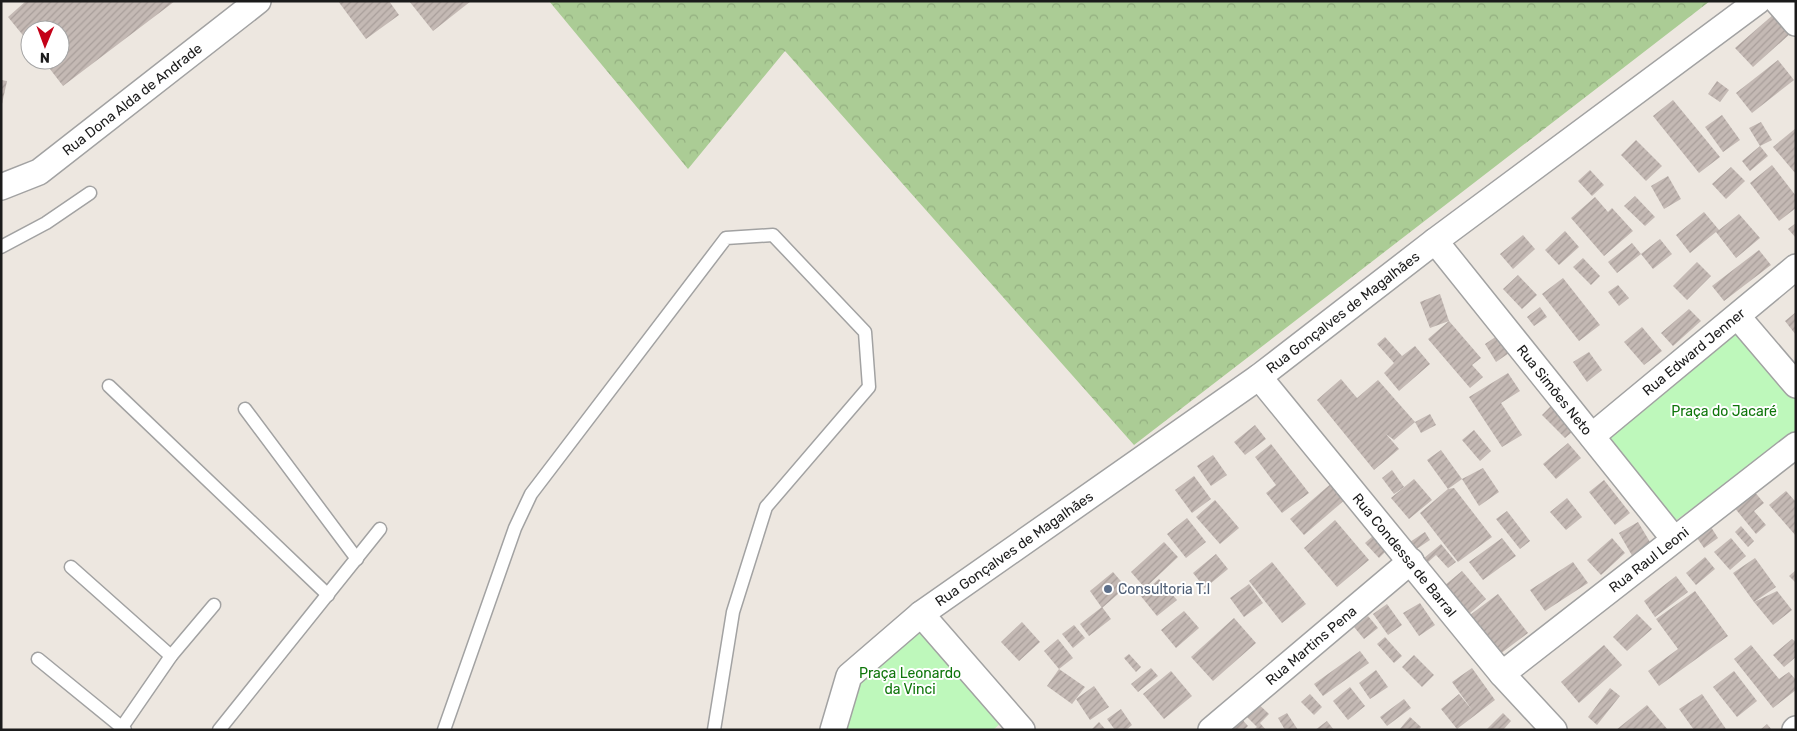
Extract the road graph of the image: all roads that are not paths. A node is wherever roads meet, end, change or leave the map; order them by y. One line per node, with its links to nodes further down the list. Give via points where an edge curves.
1 (258, 1): 5 (street, Rua Dona Alda de Andrade, via 38,172)
2 (1758, 1): 7 (street, Rua Gonçalves de Magalhães)
3 (1777, 1): 4 (street)
4 (1796, 24)
5 (1, 187)
6 (90, 193): 8 (lane, via 46,223)
7 (1434, 242): 11 (street, Rua Gonçalves de Magalhães); 15 (street, Rua Simões Neto)
8 (1, 247)
9 (1796, 267): 10 (street, Rua Edward Jenner)
10 (1738, 317): 12 (street); 15 (street, Rua Edward Jenner)
11 (1259, 377): 20 (street, Rua Condessa de Barral); 24 (street, Rua Gonçalves de Magalhães)
12 (1796, 385)
13 (109, 386): 22 (lane)
14 (245, 409): 19 (lane)
15 (1592, 436): 18 (street, Rua Simões Neto)
16 (1796, 445): 18 (street, Rua Raul Leoni)
17 (380, 529): 19 (lane)
18 (1674, 539): 27 (street, Rua Raul Leoni)
19 (357, 559): 22 (lane)
20 (1411, 561): 27 (street, Rua Condessa de Barral); 35 (street, Rua Martins Pena)
21 (72, 566): 25 (lane)
22 (328, 595): 31 (lane)
23 (214, 605): 25 (lane)
24 (921, 614): 28 (street); 34 (street, Rua Gonçalves de Magalhães, via 849,676)
25 (171, 656): 29 (lane)
26 (38, 659): 29 (lane)
27 (1502, 674): 30 (street, Rua Condessa de Barral)
28 (1013, 726)
29 (124, 729)
30 (1552, 729)
31 (218, 730)
32 (444, 730): 33 (lane, via 515,528 531,494 726,238 773,235 865,332 869,387 766,508 733,612)
33 (714, 730)
34 (833, 730)
35 (1211, 730)

